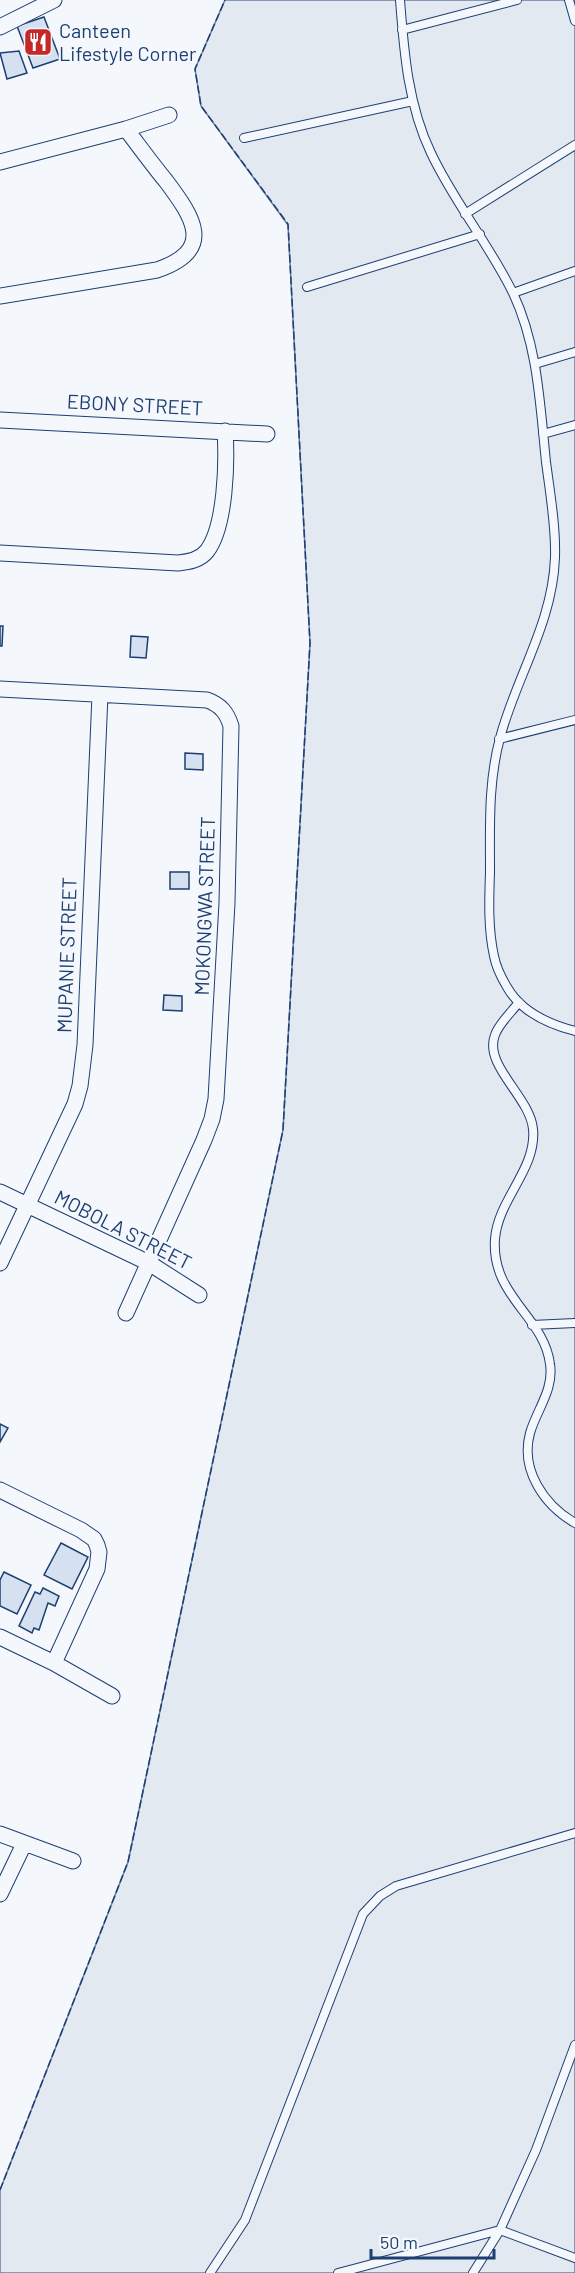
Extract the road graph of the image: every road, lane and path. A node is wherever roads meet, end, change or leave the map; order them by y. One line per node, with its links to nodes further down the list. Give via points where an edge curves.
1 (54, 0): 6 (street)
2 (400, 0): 7 (lane)
3 (517, 0): 7 (lane)
4 (568, 0): 5 (lane)
5 (575, 21)
6 (0, 27)
7 (402, 30): 8 (lane)
8 (413, 101): 11 (lane); 14 (lane, via 430,152)
9 (169, 115): 10 (street)
10 (126, 129): 13 (street); 19 (street, via 191,217 194,237 188,253 157,270)
11 (244, 138)
12 (575, 145): 14 (lane)
13 (0, 162)
14 (465, 214): 15 (lane)
15 (480, 234): 17 (lane); 18 (lane)
16 (575, 271): 18 (lane)
17 (307, 287)
18 (513, 293): 21 (lane)
19 (0, 296)
20 (575, 352): 21 (lane)
21 (535, 364): 26 (lane)
22 (0, 420): 24 (street, EBONY STREET)
23 (575, 425): 26 (lane)
24 (225, 430): 25 (street, EBONY STREET); 27 (street, via 223,496 212,543 199,558 178,563)
25 (267, 434)
26 (543, 434): 31 (lane, via 554,534 553,582 540,634)
27 (0, 553)
28 (0, 689): 29 (street, MOKONGWA STREET)
29 (100, 695): 35 (street, MUPANIE STREET, via 80,1086); 37 (street, MOKONGWA STREET, via 207,700 227,715 232,737 216,1099 204,1140)
30 (575, 720): 31 (lane)
31 (499, 739): 32 (lane, via 490,800 490,935 499,974)
32 (519, 1002): 33 (lane, via 546,1022); 41 (lane, via 495,1035 494,1053 527,1108 533,1140 497,1224 495,1255 511,1298)
33 (575, 1031)
34 (0, 1192): 35 (street, MOBOLA STREET)
35 (27, 1205): 36 (street, MOBOLA STREET); 37 (street, MOBOLA STREET)
36 (0, 1263)
37 (149, 1263): 38 (street, MOBOLA STREET); 39 (street, MOKONGWA STREET)
38 (199, 1295)
39 (126, 1313)
40 (575, 1323): 41 (lane)
41 (532, 1325): 43 (lane, via 548,1354 551,1380 530,1432 530,1469 541,1494)
42 (0, 1490): 45 (street, via 88,1534 97,1545 97,1569)
43 (575, 1523)
44 (0, 1637): 45 (street)
45 (54, 1663): 46 (street)
46 (112, 1696)
47 (575, 1833): 55 (lane, via 396,1886 363,1914 245,2220)
48 (0, 1834): 49 (street)
49 (24, 1844): 50 (street); 51 (street)
50 (73, 1861)
51 (0, 1894)
52 (575, 2045): 53 (lane, via 536,2150)
53 (500, 2230): 54 (lane); 56 (lane); 57 (lane)
54 (575, 2258)
55 (210, 2273)
56 (338, 2273)
57 (473, 2273)

